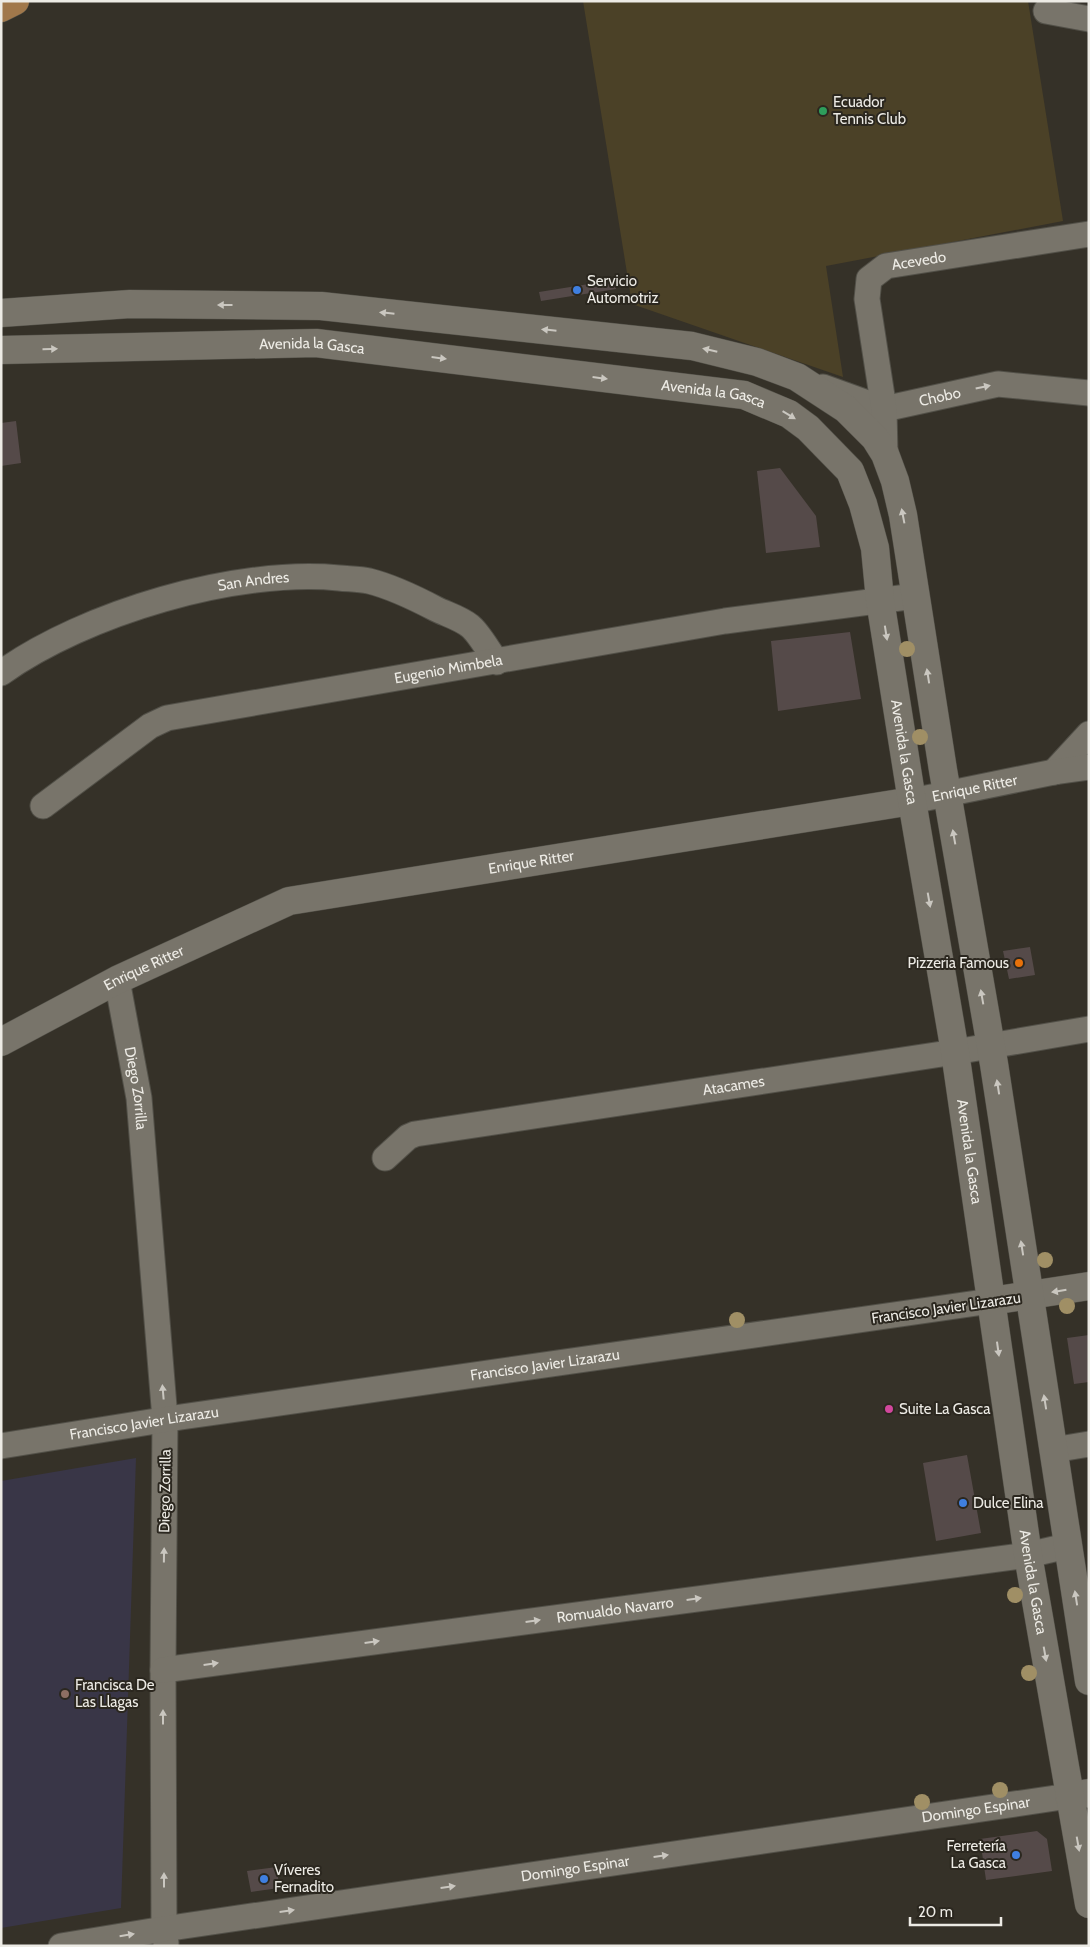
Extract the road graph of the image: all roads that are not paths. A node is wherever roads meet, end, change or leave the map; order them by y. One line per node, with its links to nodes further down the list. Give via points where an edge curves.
1 (15, 1): 2 (main road)
2 (1, 8)
3 (1046, 11): 4 (street)
4 (1089, 19)
5 (1089, 234): 10 (street, Acevedo, via 886,266 869,278 867,299)
6 (1, 313): 8 (main road, one-way to 6, via 757,362 692,346 321,306 130,304)
7 (1, 350): 13 (main road, Avenida la Gasca, one-way to 13, via 316,343 744,395 789,414 808,428 850,471 864,504 875,548)
8 (797, 377): 10 (street); 11 (main road, via 846,409 875,438)
9 (1089, 393): 10 (street, Chobo, one-way to 9, via 998,384)
10 (884, 409): 11 (street, Acevedo)
11 (885, 454): 12 (main road, one-way to 11, via 904,515)
12 (915, 596): 13 (street, Eugenio Mimbela); 19 (main road, one-way to 12)
13 (880, 600): 14 (street, Eugenio Mimbela, via 725,621); 20 (main road, Avenida la Gasca, one-way to 20)
14 (497, 662): 15 (street, San Andres, via 470,626 420,601 369,581 322,576 271,578 156,601 75,632 33,652); 21 (street, Eugenio Mimbela, via 167,718 150,726)
15 (1, 674)
16 (1089, 734): 18 (street)
17 (1089, 767): 18 (street, Enrique Ritter)
18 (1054, 772): 19 (street, Enrique Ritter)
19 (947, 794): 20 (street, Enrique Ritter); 25 (main road, one-way to 19)
20 (912, 801): 22 (main road, Enrique Ritter, via 289,901); 26 (main road, Avenida la Gasca, one-way to 26)
21 (44, 806)
22 (117, 980): 24 (main road, Enrique Ritter); 31 (street, Diego Zorrilla, one-way to 22, via 139,1098)
23 (1089, 1029): 25 (street, Atacames)
24 (1, 1042)
25 (991, 1045): 26 (street, Atacames); 29 (main road, one-way to 25)
26 (955, 1052): 27 (street, Atacames, via 415,1134); 30 (main road, Avenida la Gasca)
27 (385, 1158)
28 (1089, 1286): 29 (main road, Francisco Javier Lizarazu, one-way to 29)
29 (1029, 1296): 30 (main road, Francisco Javier Lizarazu); 34 (main road, one-way to 29)
30 (991, 1301): 31 (street, Francisco Javier Lizarazu); 36 (main road, Avenida la Gasca, one-way to 36)
31 (165, 1419): 33 (street, Francisco Javier Lizarazu); 37 (street, Diego Zorrilla, one-way to 31)
32 (1089, 1444): 34 (street)
33 (1, 1446)
34 (1053, 1450): 35 (main road)
35 (1068, 1546): 36 (street, Romualdo Navarro); 38 (main road, one-way to 35)
36 (1028, 1555): 37 (street, Romualdo Navarro, one-way to 36); 39 (main road, Avenida la Gasca, one-way to 39)
37 (163, 1670): 41 (street, Diego Zorrilla, one-way to 37)
38 (1089, 1681)
39 (1079, 1794): 40 (main road, Avenida la Gasca, one-way to 40); 41 (street, Domingo Espinar, one-way to 39)
40 (1089, 1904)
41 (165, 1937): 42 (street, Domingo Espinar, one-way to 41)
42 (61, 1946)

